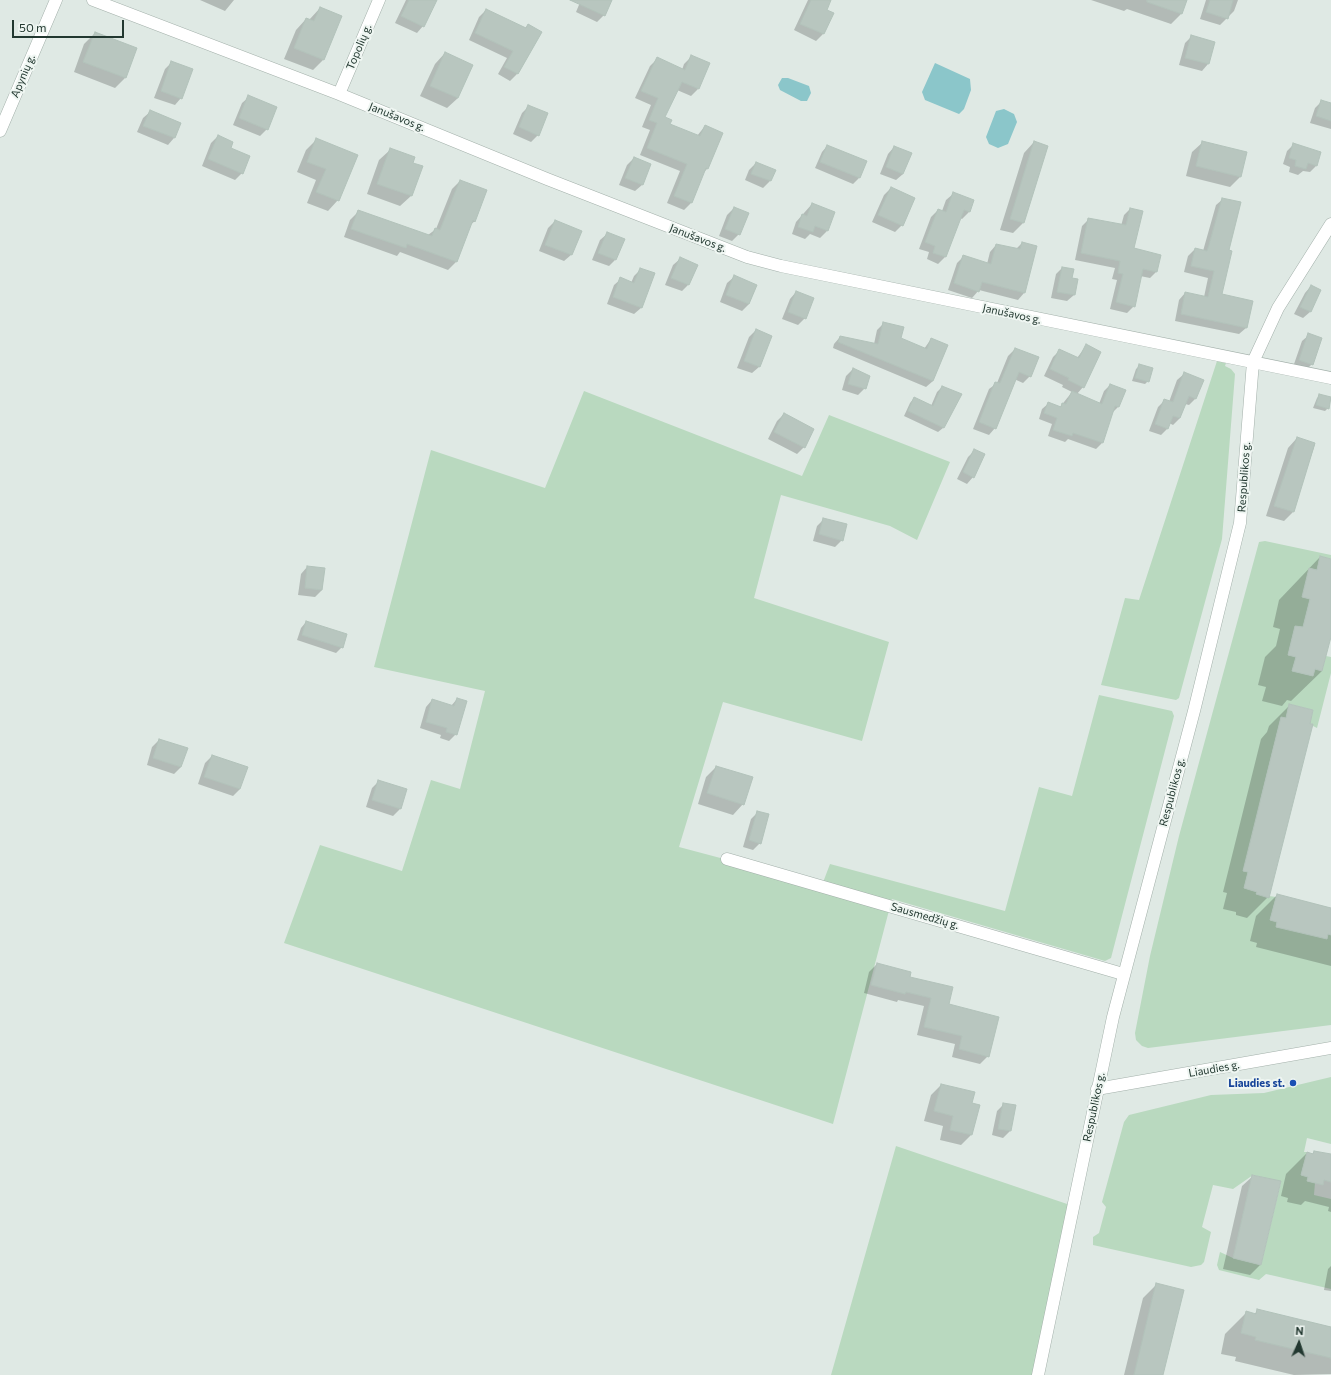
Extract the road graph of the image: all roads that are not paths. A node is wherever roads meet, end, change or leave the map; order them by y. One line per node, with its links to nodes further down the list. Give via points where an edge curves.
1 (56, 0): 5 (street, Apynių g.)
2 (93, 0): 4 (street, Janušavos g.)
3 (379, 0): 4 (street, Topolių g.)
4 (339, 94): 7 (street, Janušavos g., via 747,257)
5 (0, 131)
6 (1331, 224): 7 (street, Respublikos g., via 1278,308)
7 (1253, 362): 8 (street, Janušavos g.); 10 (street, Respublikos g., via 1240,523 1194,711)
8 (1331, 378)
9 (727, 859): 10 (street, Sausmedžių g.)
10 (1124, 974): 12 (street, Respublikos g.)
11 (1331, 1048): 12 (street, Liaudies g.)
12 (1097, 1090): 13 (street, Respublikos g.)
13 (1038, 1375)

